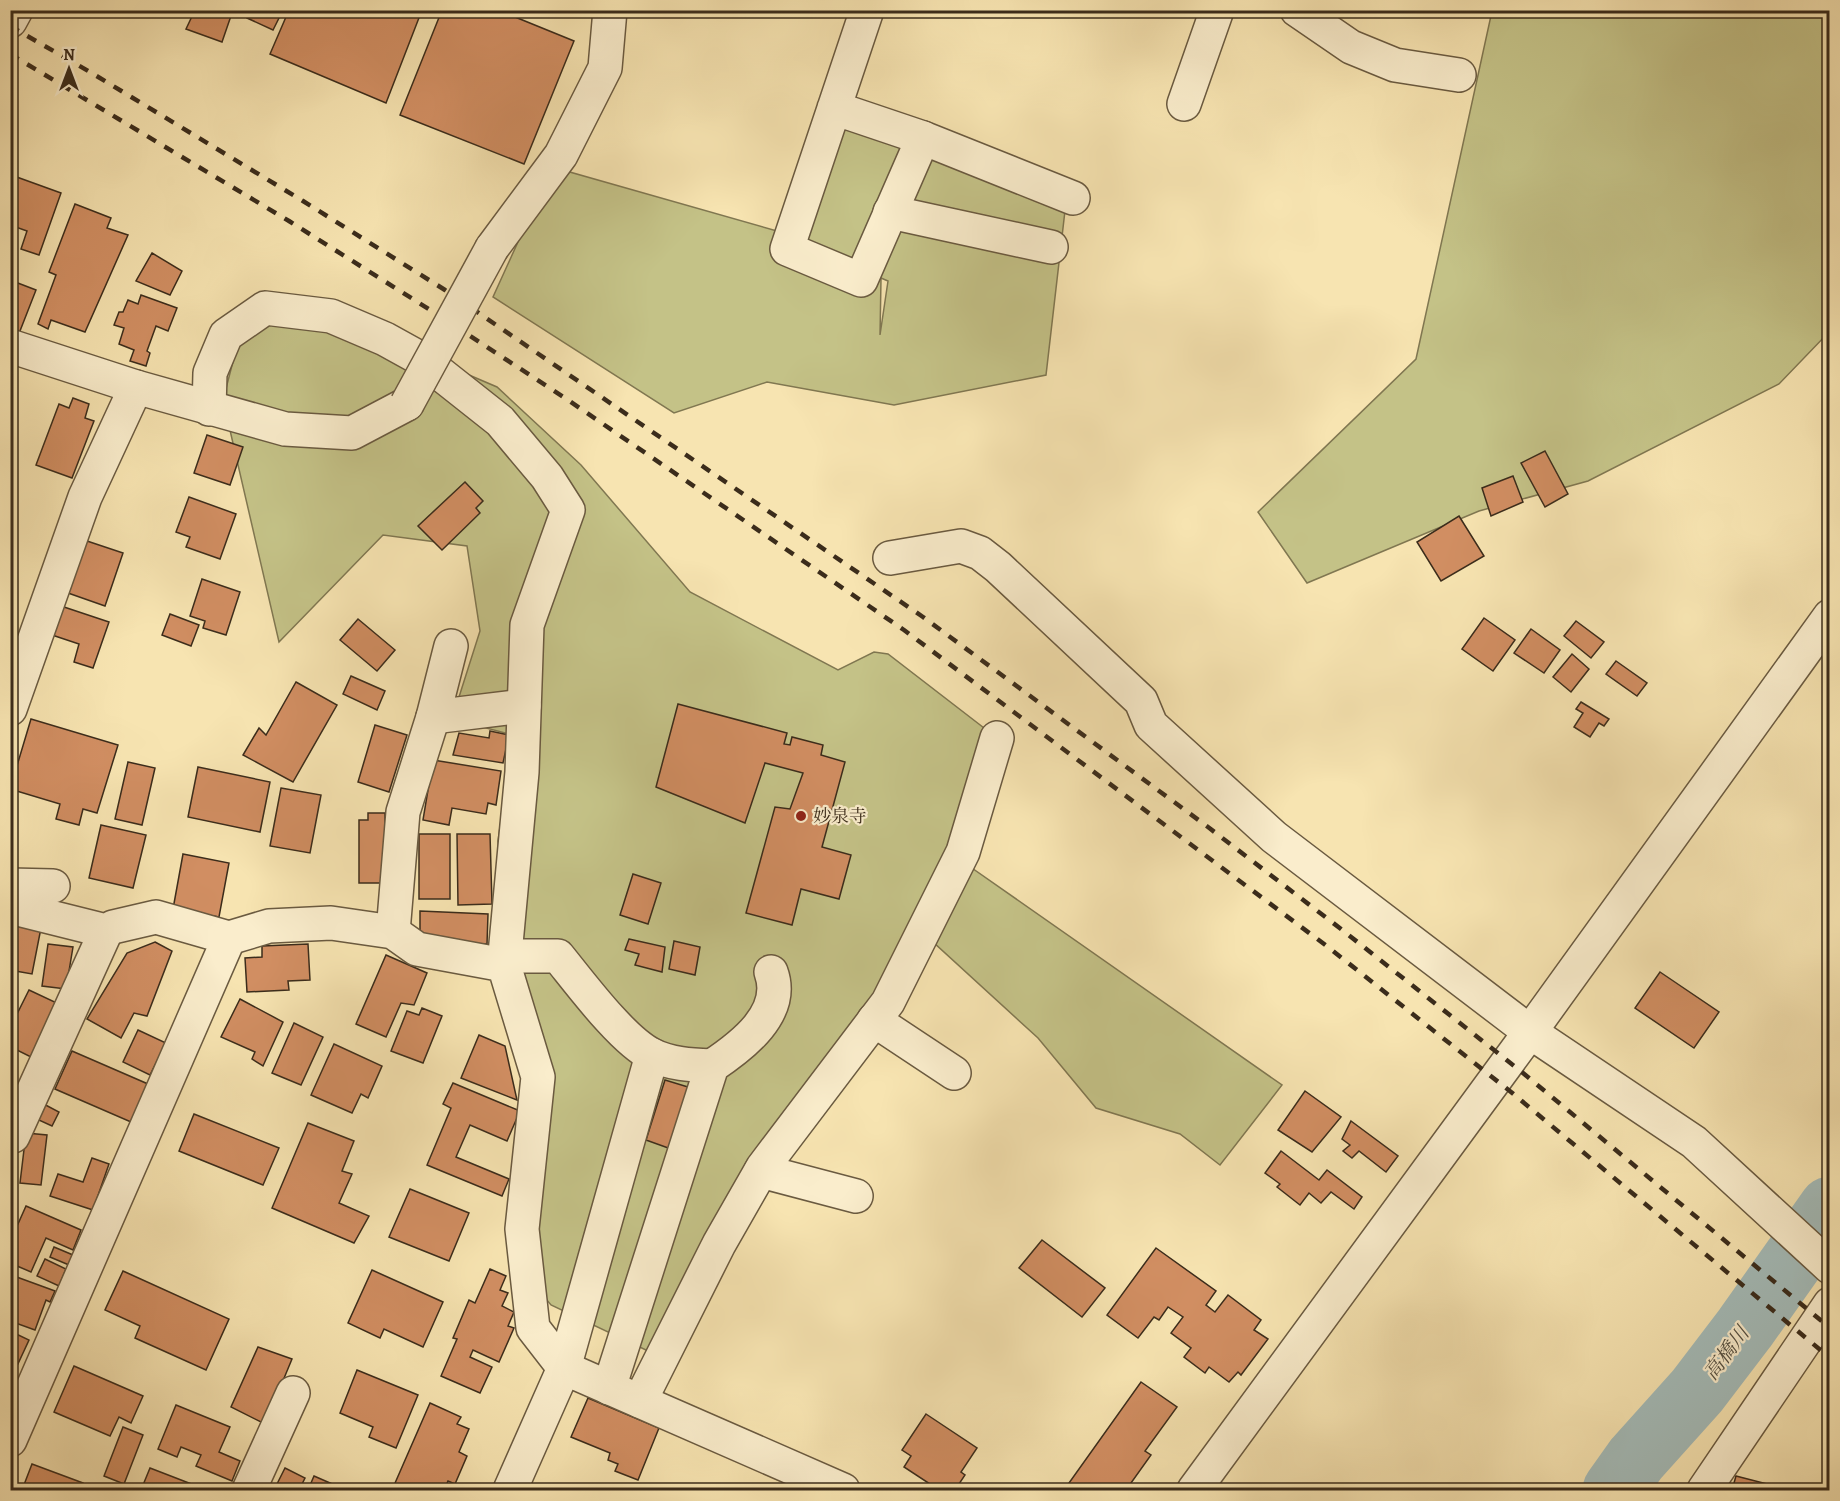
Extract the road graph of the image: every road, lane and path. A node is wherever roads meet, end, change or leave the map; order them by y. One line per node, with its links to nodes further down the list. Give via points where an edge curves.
1 (16, 10): 6 (street)
2 (610, 10): 16 (street, bridge, via 605,68 561,155 492,248 407,404 352,433 285,429)
3 (867, 10): 9 (street)
4 (1217, 10): 8 (street)
5 (1297, 10): 7 (street, via 1352,47 1395,65)
6 (10, 21)
7 (1459, 75)
8 (1184, 104)
9 (834, 108): 10 (street); 12 (street, via 787,249 861,280)
10 (922, 138): 11 (street); 12 (street)
11 (1073, 198)
12 (890, 212): 13 (street)
13 (1051, 247)
14 (10, 346): 15 (street)
15 (136, 387): 16 (street); 21 (street, via 85,497)
16 (209, 409): 20 (street, via 210,374 226,335 265,308 331,316 386,339 423,360 500,421 547,477 568,510 526,625)
17 (890, 558): 33 (street, via 961,546 980,553 1141,701 1151,725 1274,837)
18 (1830, 616): 33 (street)
19 (451, 646): 22 (street)
20 (524, 706): 22 (street); 30 (street)
21 (10, 709)
22 (433, 717): 28 (street, via 403,812)
23 (997, 738): 32 (street, via 963,852 888,1002)
24 (10, 885): 25 (street)
25 (53, 886)
26 (10, 907): 27 (street)
27 (106, 931): 29 (street, via 156,917); 37 (street)
28 (393, 932): 29 (street, via 331,923 269,926); 30 (street, via 417,949)
29 (229, 938): 46 (street)
30 (505, 961): 34 (street, via 558,956 609,1017); 42 (street, via 538,1077 522,1229 533,1328)
31 (771, 972): 35 (street, via 771,1002 757,1030)
32 (874, 1020): 36 (street); 38 (street)
33 (1530, 1032): 40 (street, via 1694,1142); 50 (street)
34 (652, 1055): 35 (street, via 681,1064); 42 (street)
35 (712, 1066): 43 (street)
36 (954, 1073)
37 (13, 1136)
38 (760, 1171): 39 (street); 45 (street)
39 (856, 1196)
40 (1827, 1264)
41 (1830, 1304): 51 (street)
42 (564, 1368): 43 (street); 48 (street)
43 (609, 1388): 45 (street)
44 (292, 1394): 47 (street)
45 (640, 1401): 49 (street)
46 (10, 1440)
47 (249, 1491)
48 (510, 1491)
49 (843, 1491)
50 (1194, 1491)
51 (1704, 1491)

